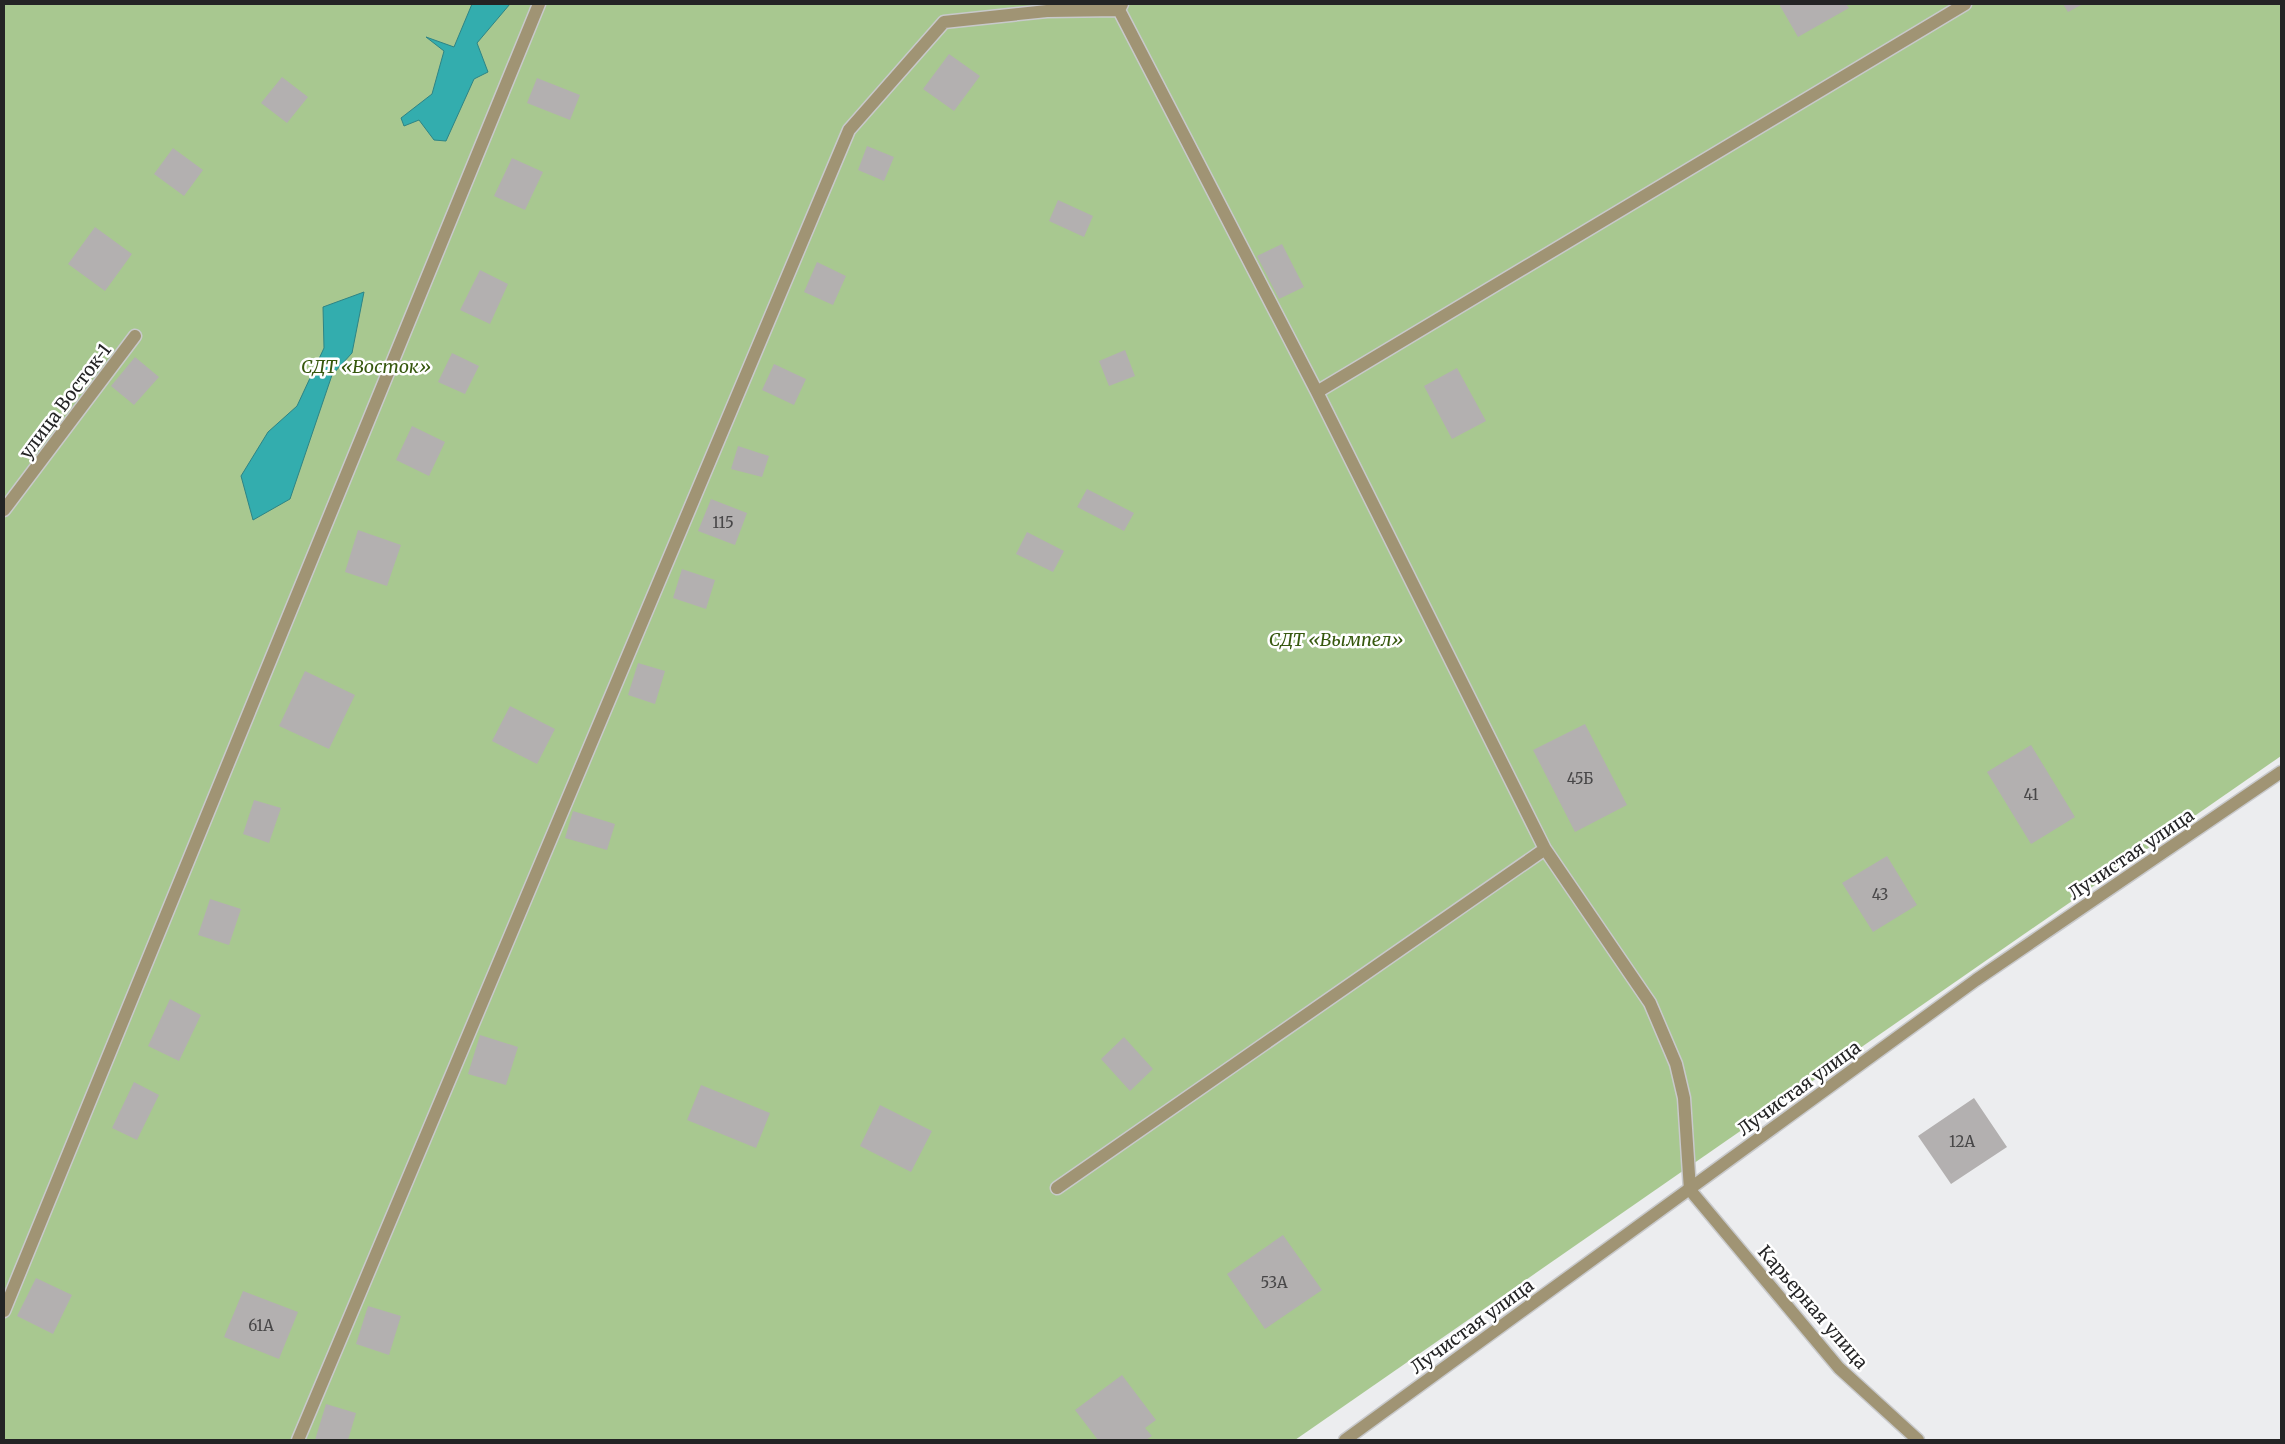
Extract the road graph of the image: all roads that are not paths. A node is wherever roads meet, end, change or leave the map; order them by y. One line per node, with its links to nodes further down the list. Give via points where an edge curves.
1 (540, 4): 11 (street)
2 (1966, 4): 5 (street)
3 (1121, 7): 5 (street); 12 (street, via 944,22 849,130)
4 (135, 336): 6 (street, улица Восток-1)
5 (1317, 392): 8 (street)
6 (4, 510)
7 (2281, 772): 10 (street, Лучистая улица, via 1976,980)
8 (1545, 849): 9 (street); 10 (street, via 1650,1003 1676,1064 1684,1098)
9 (1057, 1188)
10 (1690, 1190): 13 (street, Лучистая улица); 14 (street, Карьерная улица, via 1839,1368)
11 (4, 1311)
12 (298, 1440)
13 (1345, 1440)
14 (1918, 1440)

